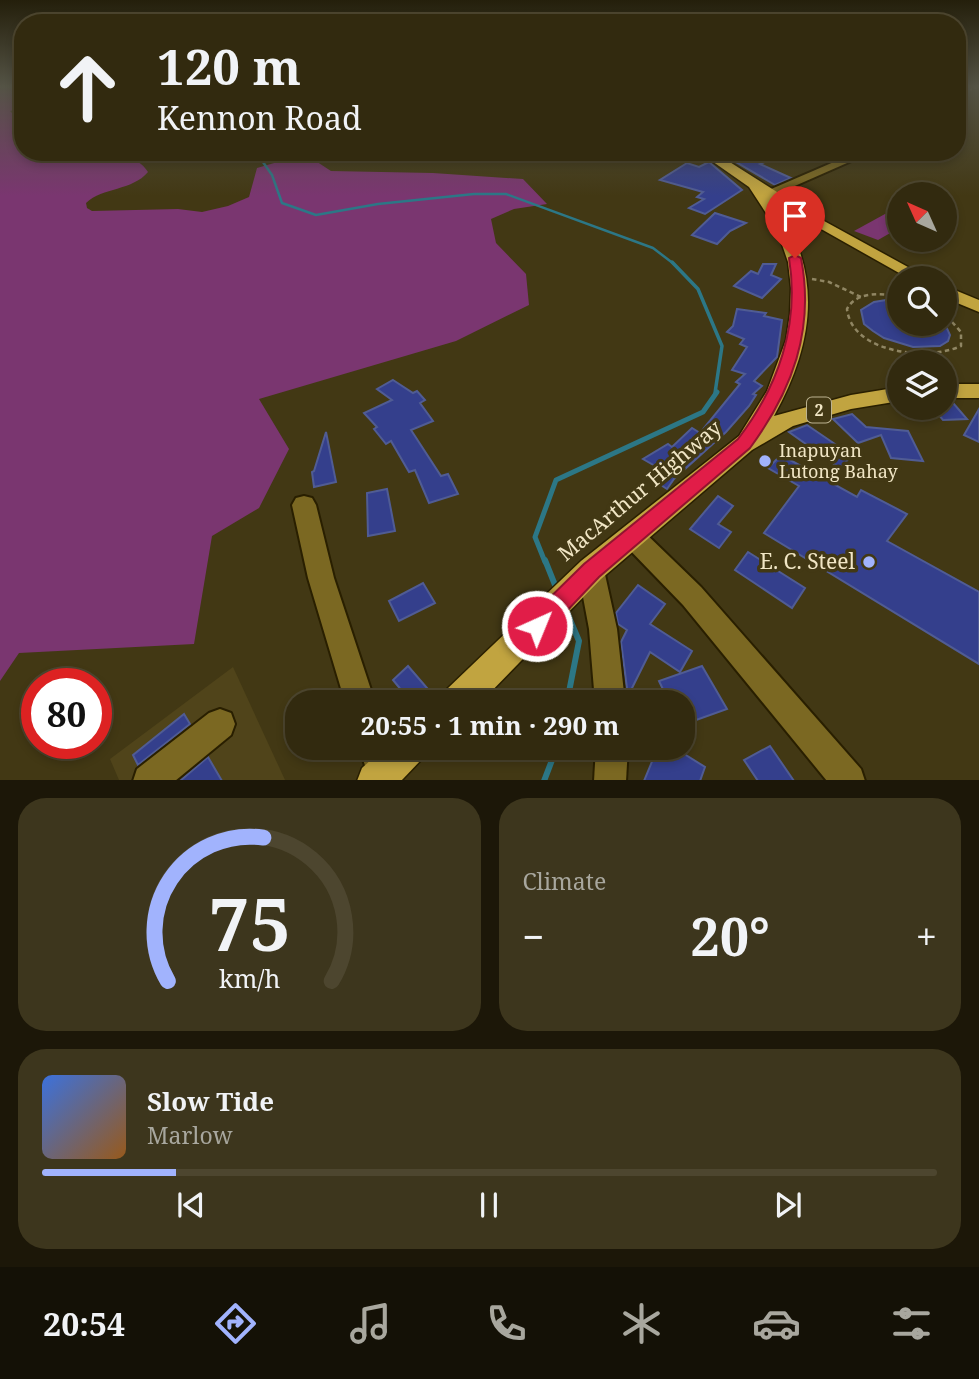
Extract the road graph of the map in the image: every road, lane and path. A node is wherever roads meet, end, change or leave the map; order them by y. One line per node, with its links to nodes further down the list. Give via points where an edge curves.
1 (718, 161): 3 (highway)
2 (842, 161): 3 (street)
3 (762, 190): 4 (highway); 5 (highway, via 788,236)
4 (897, 266)
5 (799, 277): 8 (path, via 829,282); 14 (highway, via 793,349 776,396)
6 (887, 295): 8 (path)
7 (957, 296): 9 (highway)
8 (861, 297): 10 (path, via 847,309 848,317 854,327 881,345 918,355 952,353 963,337)
9 (979, 307)
10 (957, 325)
11 (957, 391): 12 (highway)
12 (979, 391)
13 (887, 396): 14 (highway, MacArthur Highway / 2, via 785,419)
14 (744, 444): 16 (highway, MacArthur Highway / 2)
15 (304, 505): 18 (street)
16 (633, 537): 17 (highway, MacArthur Highway / 2); 25 (street, via 692,596)
17 (585, 577): 19 (highway, MacArthur Highway / 2); 20 (street, via 603,629)
18 (356, 690)
19 (470, 690)
20 (609, 690)
21 (220, 724): 23 (street)
22 (611, 760): 24 (street)
23 (149, 780)
24 (610, 780)
25 (849, 780)

